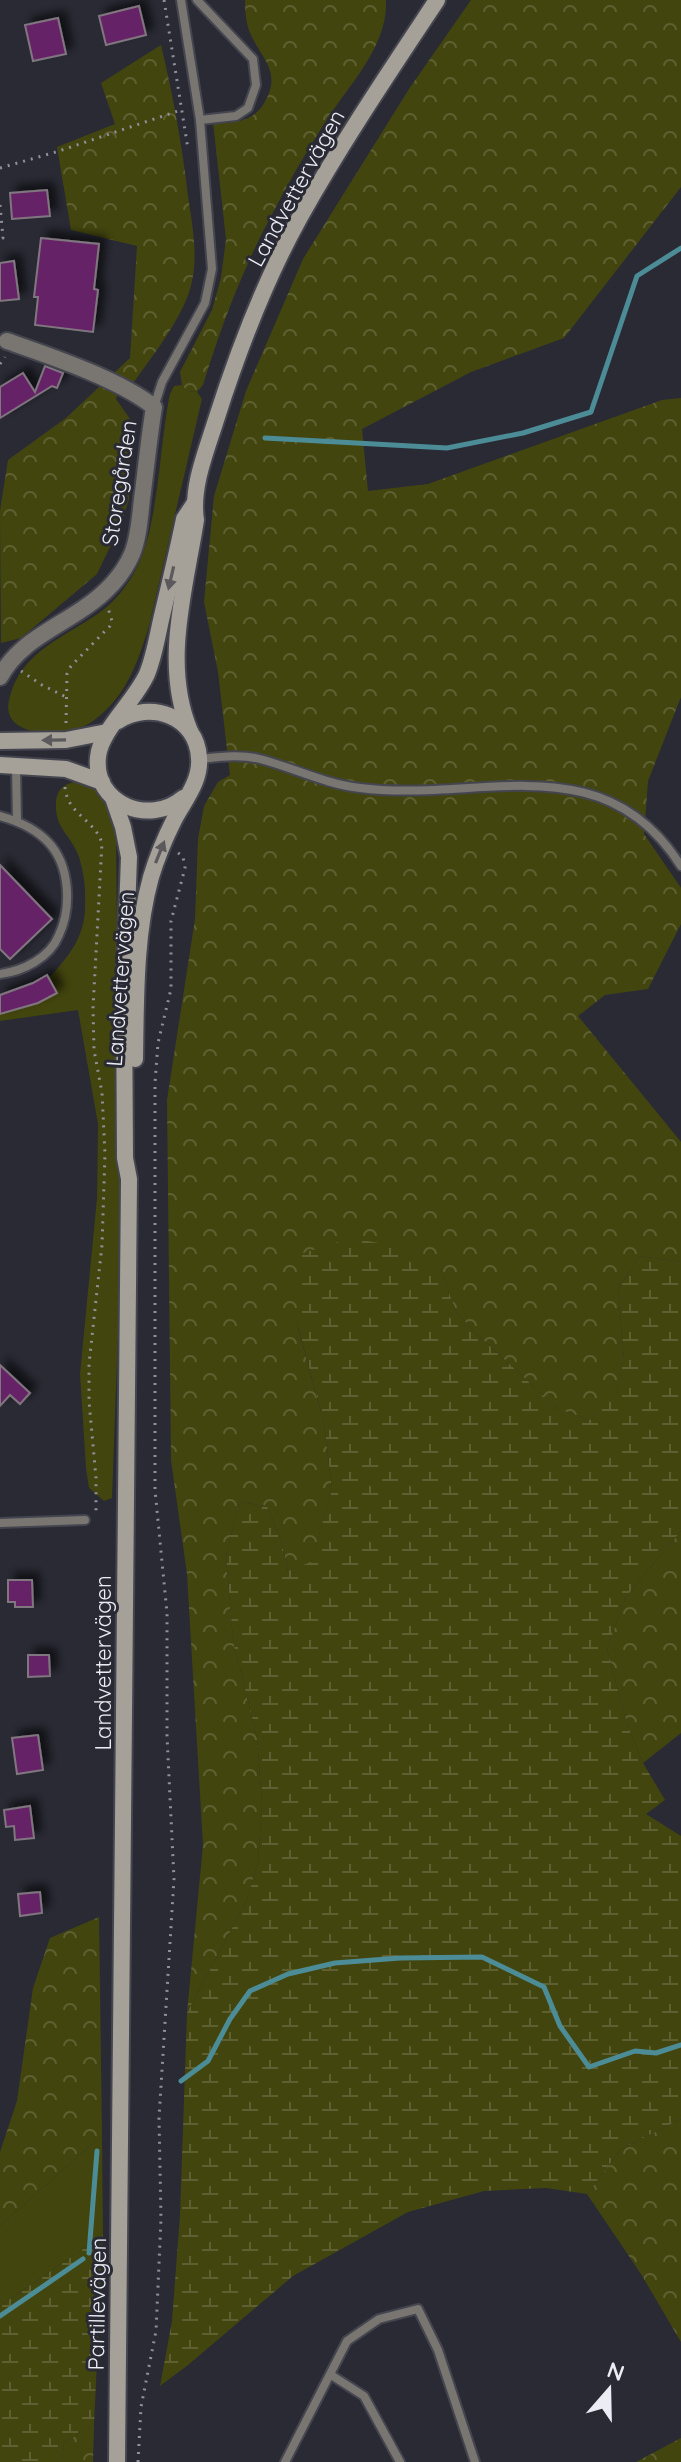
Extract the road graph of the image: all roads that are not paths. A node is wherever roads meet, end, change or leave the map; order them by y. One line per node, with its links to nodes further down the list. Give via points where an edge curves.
1 (181, 0): 4 (lane)
2 (197, 0): 4 (lane, via 253,59 256,85 248,108 236,116)
3 (437, 0): 7 (street, Landvettervägen, via 300,217 269,280 222,402)
4 (200, 120): 6 (lane, via 212,246 210,287)
5 (7, 341): 6 (street, Storegården, via 59,359)
6 (154, 407): 8 (street, Storegården, via 133,552 114,585 25,646)
7 (194, 504): 9 (street, Landvettervägen, one-way to 9, via 184,519 148,672); 10 (street, Landvettervägen, via 175,658 176,687)
8 (3, 668)
9 (112, 726): 10 (street, via 134,712 153,711 171,716); 11 (street, one-way to 11, via 66,740); 14 (street, Landvettervägen, via 98,757)
10 (190, 731): 12 (street, Landvettervägen)
11 (0, 741)
12 (199, 759): 15 (street, Landvettervägen); 19 (lane, via 260,759 363,789 543,785 577,790 634,814 668,845)
13 (8, 765): 14 (street, via 66,769); 18 (lane)
14 (102, 782): 16 (street, Landvettervägen)
15 (190, 791): 16 (street, via 170,808 153,812 136,811); 21 (street, Landvettervägen, one-way to 15, via 140,949 150,880)
16 (113, 798): 21 (street, Landvettervägen, via 127,840 129,876 124,996)
17 (0, 816): 18 (lane)
18 (17, 821): 20 (lane, via 50,843 67,897 59,937 47,952 31,965)
19 (681, 866)
20 (0, 974)
21 (129, 1179): 24 (street, Landvettervägen)
22 (85, 1520): 23 (lane)
23 (0, 1523)
24 (121, 2147): 26 (street, Partillevägen)
25 (331, 2375): 27 (lane); 28 (lane, via 364,2396); 29 (lane, via 347,2341 379,2319 418,2309 438,2350)
26 (117, 2462)
27 (285, 2462)
28 (400, 2462)
29 (475, 2462)

